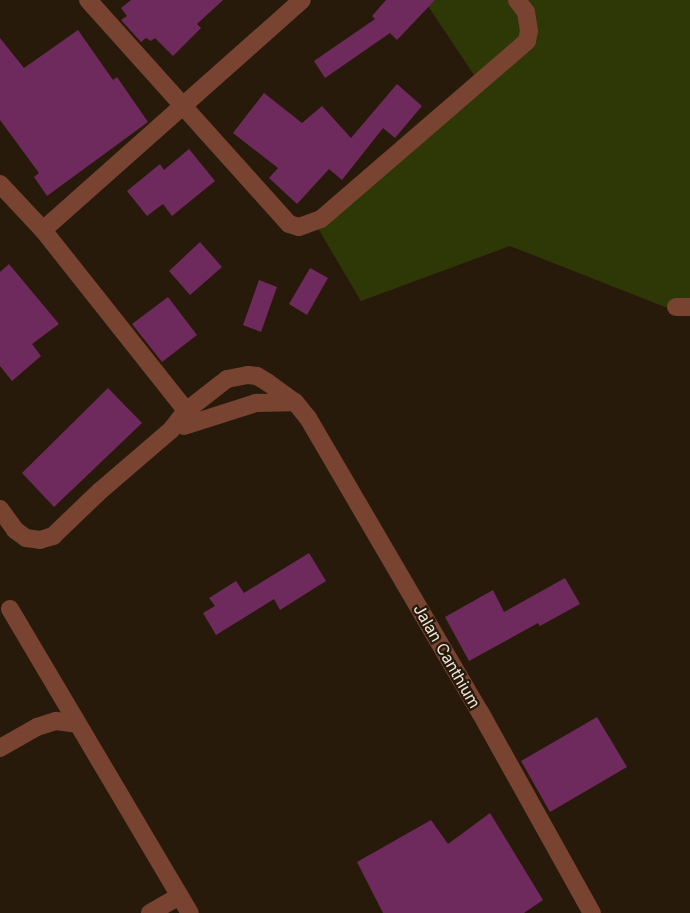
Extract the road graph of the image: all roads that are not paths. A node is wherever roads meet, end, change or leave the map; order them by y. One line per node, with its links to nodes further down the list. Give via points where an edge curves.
1 (88, 0): 4 (street)
2 (302, 0): 4 (street)
3 (518, 0): 4 (street, via 526,12 527,42 310,225 289,224)
4 (183, 105): 6 (street)
5 (0, 184): 6 (street)
6 (44, 230): 8 (street)
7 (296, 402): 8 (street, via 256,403); 8 (street, Jalan Canthium, via 257,376 248,375 227,379); 16 (street, Jalan Canthium, via 480,712)
8 (190, 417): 9 (street, Jalan Canthium, via 100,491 53,536 40,540 26,538)
9 (4, 514)
10 (10, 609): 11 (street)
11 (77, 724): 12 (street, via 56,721); 13 (street)
12 (0, 748)
13 (180, 896): 14 (street); 15 (street)
14 (150, 913)
15 (190, 913)
16 (592, 913)

